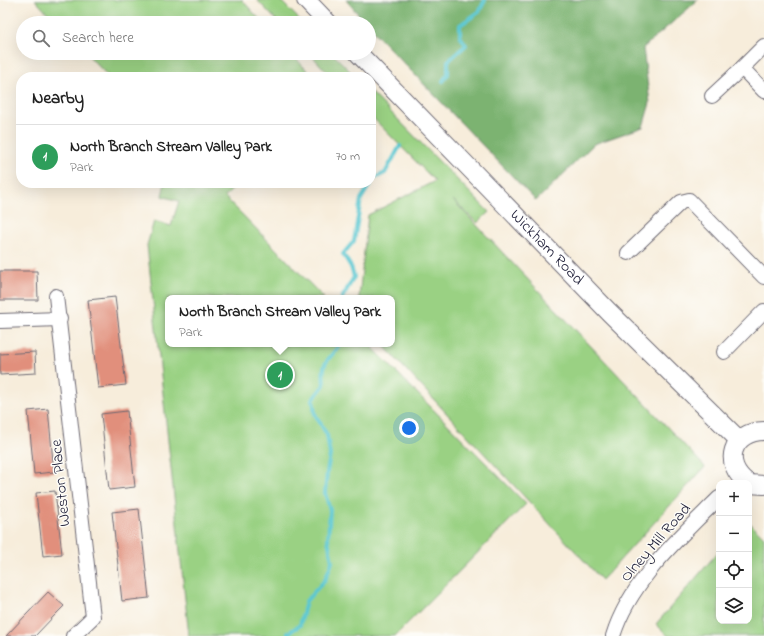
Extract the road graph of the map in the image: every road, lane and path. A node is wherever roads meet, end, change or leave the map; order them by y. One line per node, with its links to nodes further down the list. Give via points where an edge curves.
1 (306, 0): 2 (street)
2 (321, 16)
3 (764, 46): 5 (street)
4 (365, 60): 16 (street, Wickham Road, via 609,312)
5 (742, 68): 6 (street); 7 (street)
6 (764, 91)
7 (712, 96)
8 (628, 253): 9 (street, via 681,202 689,200)
9 (764, 277)
10 (56, 296): 12 (street, Weston Place)
11 (764, 311): 14 (street)
12 (60, 319): 13 (street); 21 (street, Weston Place, via 93,617)
13 (0, 321)
14 (724, 352)
15 (764, 431): 16 (street, via 746,434)
16 (739, 440): 17 (street, via 732,459 734,469)
17 (742, 480)
18 (752, 483): 19 (street)
19 (764, 485)
20 (716, 501): 22 (street, Olney Mill Road, via 674,543 636,589 616,624)
21 (73, 636)
22 (613, 636)

